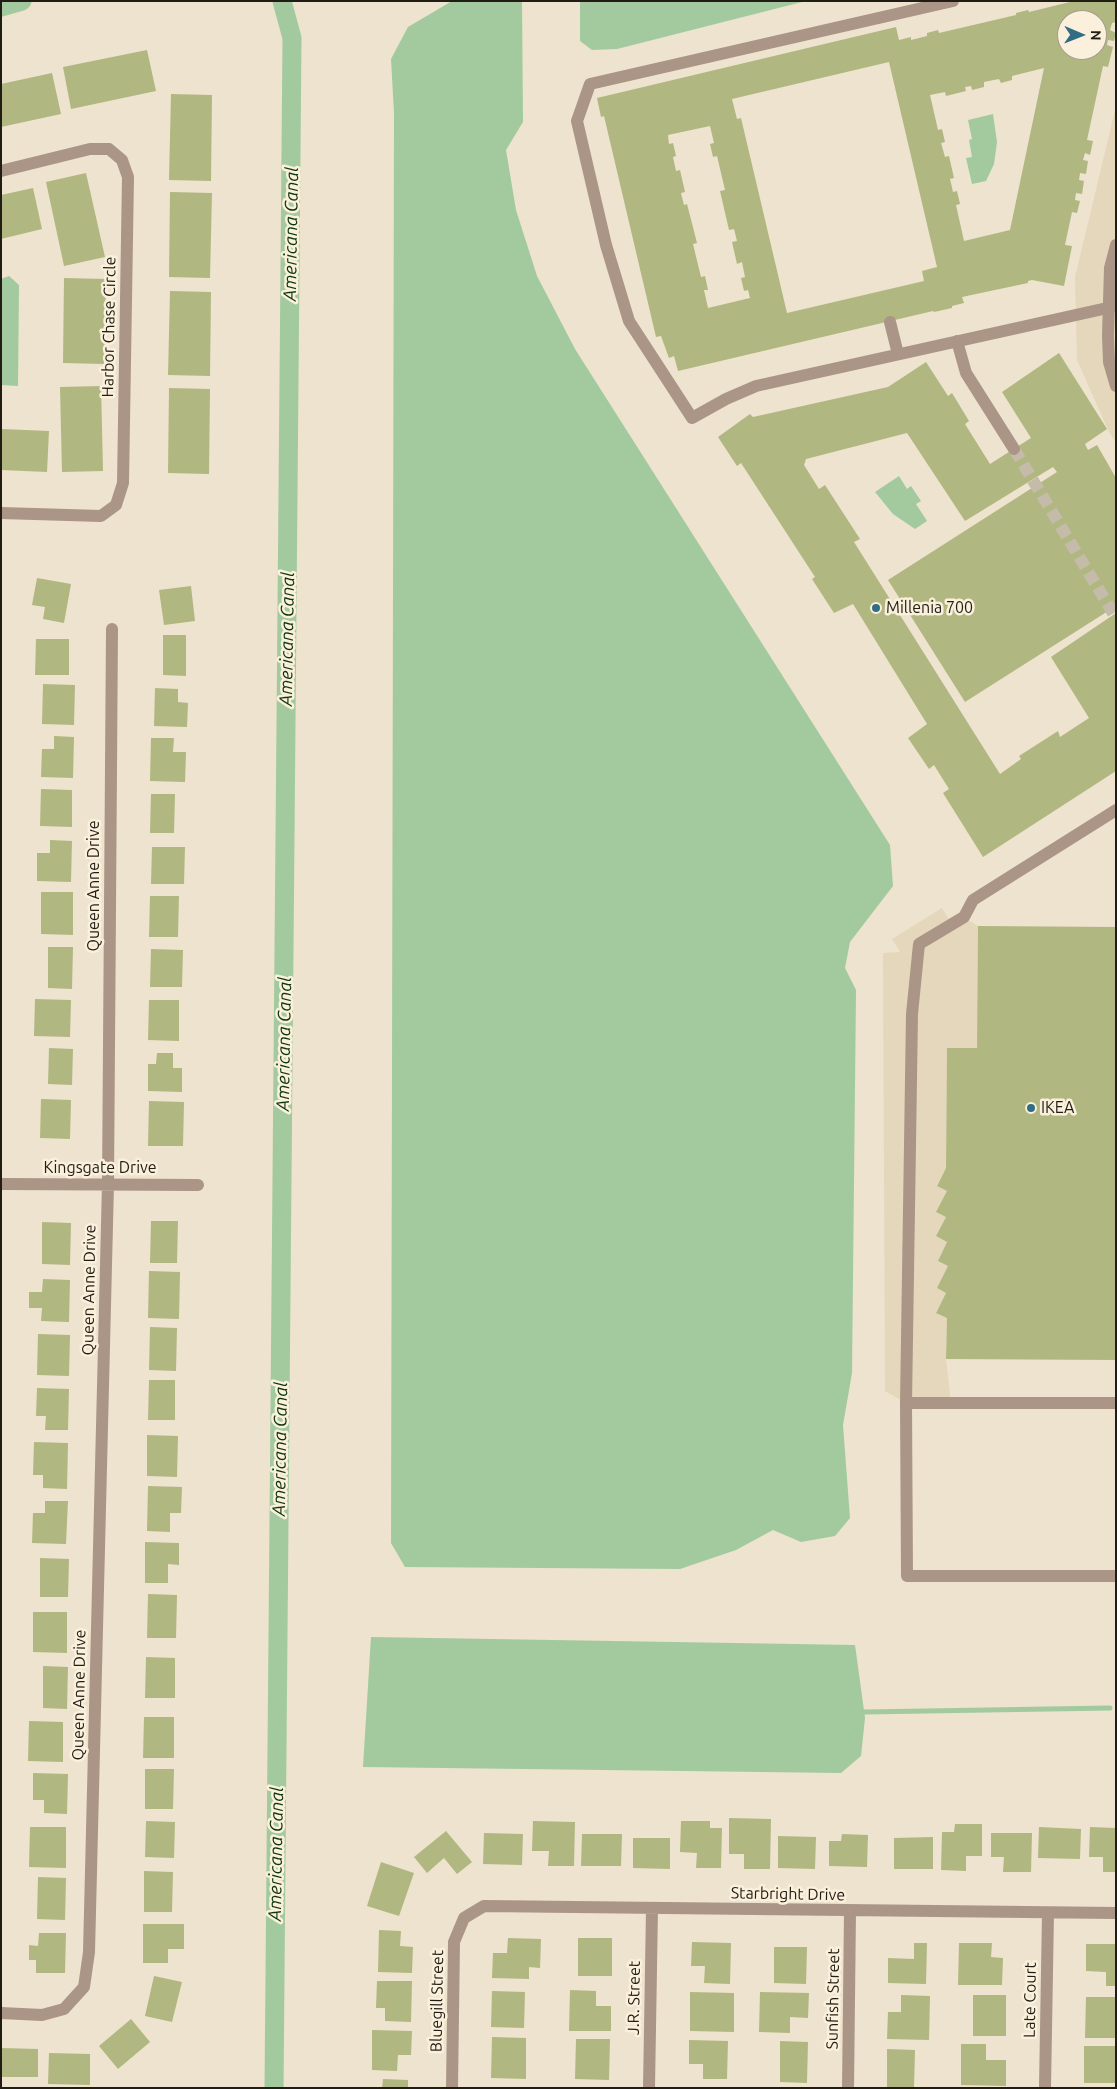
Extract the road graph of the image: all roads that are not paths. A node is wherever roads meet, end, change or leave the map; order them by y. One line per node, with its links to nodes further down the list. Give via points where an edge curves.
1 (953, 1): 7 (street, via 590,84 576,121 606,245 629,321 692,418 756,386)
2 (1, 171): 10 (street, Harbor Chase Circle, via 90,148 109,149 122,160 128,178 123,483 116,505 100,516)
3 (1116, 245): 4 (street, via 1110,268)
4 (1114, 310): 6 (street); 8 (street, via 1109,362)
5 (890, 322): 7 (street)
6 (957, 341): 7 (street); 9 (street, via 966,374)
7 (898, 354)
8 (1116, 386)
9 (1014, 449)
10 (1, 513)
11 (112, 629): 14 (street, Queen Anne Drive)
12 (1116, 810): 16 (street, via 973,900 964,917 919,944 912,1014)
13 (1, 1184): 14 (street, Kingsgate Drive)
14 (108, 1184): 15 (street, Kingsgate Drive); 24 (street, Queen Anne Drive, via 89,1952 84,1987 64,2008 42,2015)
15 (198, 1185)
16 (906, 1403): 17 (street); 18 (street, via 907,1576)
17 (1116, 1403)
18 (1116, 1576)
19 (652, 1908): 20 (street, Starbright Drive); 23 (street, Starbright Drive, via 492,1906 477,1909); 26 (street, J.R. Street)
20 (850, 1911): 21 (street, Starbright Drive); 27 (street, Sunfish Street)
21 (1048, 1913): 22 (street, Starbright Drive); 28 (street, Late Court)
22 (1116, 1913)
23 (464, 1918): 25 (street, Bluegill Street, via 454,1942)
24 (1, 2013)
25 (452, 2088)
26 (649, 2088)
27 (848, 2088)
28 (1046, 2088)

